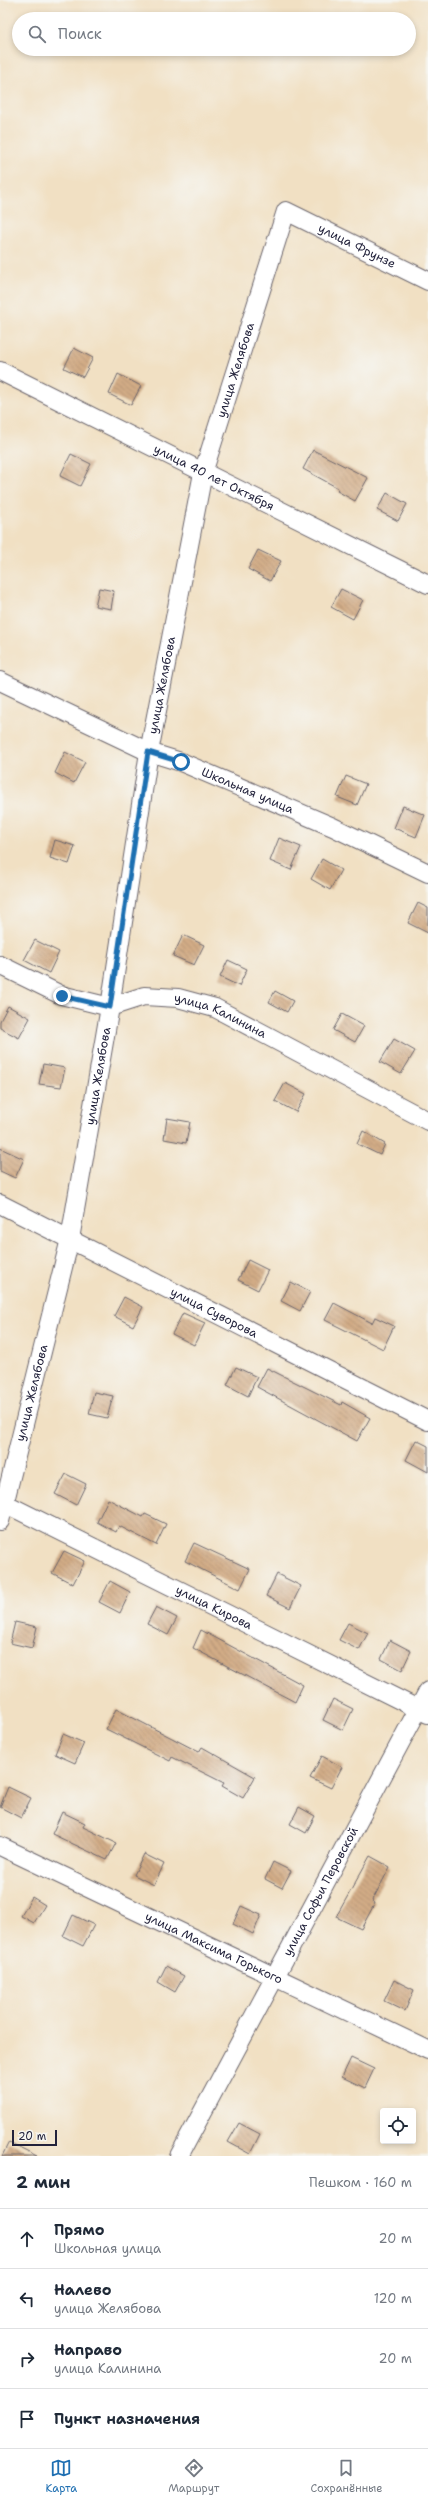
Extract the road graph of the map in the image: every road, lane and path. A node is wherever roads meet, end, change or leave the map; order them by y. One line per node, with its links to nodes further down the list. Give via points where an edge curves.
1 (286, 211): 2 (street, улица Фрунзе); 4 (street, улица Желябова)
2 (428, 281)
3 (0, 371): 4 (street, улица 40 лет Октября)
4 (203, 473): 5 (street, улица 40 лет Октября); 7 (street, улица Желябова)
5 (428, 584)
6 (0, 681): 7 (street, Школьная улица)
7 (148, 752): 8 (street, Школьная улица, via 181,762 332,827); 10 (street, улица Желябова)
8 (428, 873)
9 (0, 965): 10 (street, via 62,996)
10 (110, 1007): 11 (street, улица Калинина, via 144,996 178,998 215,1008); 13 (street, улица Желябова)
11 (428, 1121)
12 (0, 1204): 13 (street, улица Суворова)
13 (70, 1238): 14 (street, улица Суворова); 15 (street, улица Желябова)
14 (428, 1421)
15 (2, 1502): 16 (street, улица Желябова); 18 (street, улица Кирова)
16 (0, 1521)
17 (428, 1691): 18 (street, улица Софьи Перовской)
18 (424, 1712): 20 (street, улица Софьи Перовской)
19 (0, 1846): 20 (street, улица Максима Горького)
20 (273, 1977): 21 (street, улица Максима Горького); 22 (street, улица Софьи Перовской)
21 (428, 2050)
22 (179, 2156)

